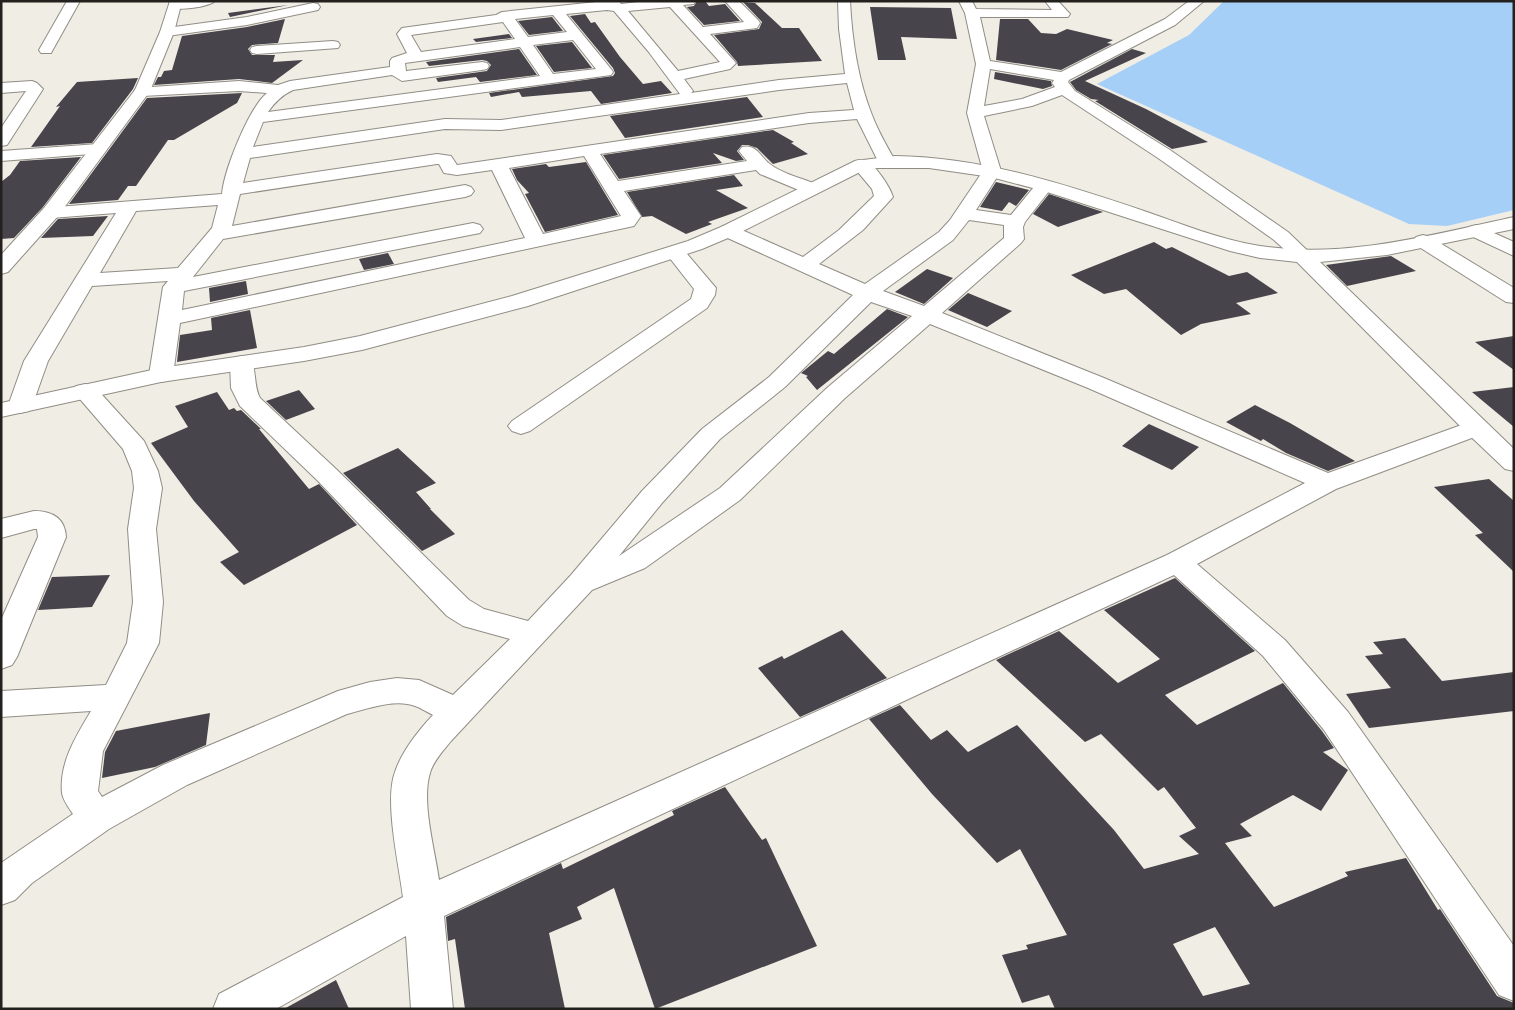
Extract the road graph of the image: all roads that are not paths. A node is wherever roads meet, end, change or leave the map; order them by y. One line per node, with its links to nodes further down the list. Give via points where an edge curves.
1 (74, 1): 23 (street)
2 (209, 1): 9 (street)
3 (689, 1): 8 (street)
4 (731, 1): 17 (street, via 752,25)
5 (844, 1): 30 (street)
6 (1052, 1): 12 (street, via 1063,14)
7 (1198, 1): 32 (street, via 1170,22)
8 (672, 2): 10 (street); 17 (street)
9 (176, 3): 18 (street)
10 (615, 5): 13 (street); 29 (street)
11 (313, 7): 15 (street)
12 (969, 7): 26 (street)
13 (556, 10): 14 (street); 19 (street)
14 (502, 16)
15 (264, 18): 18 (street); 25 (street)
16 (458, 24): 20 (street, via 505,18); 22 (street); 24 (street, via 405,32)
17 (700, 31): 29 (street, via 728,61 728,65)
18 (167, 32): 37 (street)
19 (576, 35): 20 (street); 31 (street, via 606,72)
20 (523, 42): 22 (street); 31 (street)
21 (333, 45): 25 (street)
22 (474, 48): 24 (street); 27 (street)
23 (46, 50)
24 (416, 56): 28 (street, via 399,59)
25 (253, 59): 33 (street)
26 (982, 64): 32 (street); 39 (street)
27 (482, 66): 28 (street, via 405,76); 34 (street)
28 (398, 70): 36 (street)
29 (674, 76): 38 (street)
30 (854, 78): 38 (street); 40 (street)
31 (549, 79): 34 (street)
32 (1063, 83): 39 (street, via 1026,103); 71 (street, via 1281,236)
33 (239, 86): 36 (street); 37 (street)
34 (492, 86): 41 (street)
35 (1, 88): 43 (street, via 32,86 35,89)
36 (270, 89): 41 (street)
37 (142, 91): 44 (street)
38 (690, 98): 46 (street, via 501,125 453,123)
39 (975, 113): 52 (street)
40 (864, 114): 42 (street); 48 (street)
41 (256, 118): 46 (street)
42 (728, 130): 45 (street); 50 (street)
43 (1, 141)
44 (98, 149): 47 (street); 59 (street)
45 (588, 150): 49 (street); 54 (street)
46 (242, 154): 57 (street)
47 (1, 156)
48 (886, 161): 51 (street); 52 (street)
49 (498, 164): 57 (street, via 453,170 445,159 437,159); 68 (street)
50 (759, 164): 54 (street); 55 (street, via 773,174)
51 (861, 165): 55 (street); 72 (street, via 881,188 884,197 840,241)
52 (992, 171): 53 (street); 60 (street)
53 (1044, 186): 61 (street); 71 (street, via 1229,245)
54 (612, 187): 68 (street, via 631,216 627,222)
55 (812, 189): 64 (street)
56 (465, 191): 66 (street)
57 (230, 195): 58 (street); 66 (street)
58 (130, 206): 59 (street); 74 (street)
59 (51, 212): 73 (street)
60 (964, 214): 61 (street); 76 (street, via 946,236)
61 (1016, 221): 78 (street, via 1012,227 1014,239)
62 (1514, 223): 65 (street)
63 (473, 229): 75 (street)
64 (728, 231): 70 (street); 72 (street)
65 (1476, 231): 67 (street); 69 (street)
66 (218, 234): 75 (street)
67 (1423, 241): 71 (street); 77 (street)
68 (537, 242): 79 (street)
69 (1514, 250)
70 (675, 252): 80 (street, via 420,329 304,354); 84 (street, via 705,288 699,303)
71 (1304, 257): 85 (street)
72 (804, 265): 76 (street)
73 (1, 268)
74 (84, 280): 75 (street); 83 (street)
75 (179, 280): 79 (street)
76 (867, 293): 78 (street); 90 (street, via 777,382 712,434 652,497)
77 (1514, 298)
78 (928, 315): 87 (street, via 1096,383); 90 (street, via 836,393 730,494 635,561)
79 (169, 319): 81 (street)
80 (242, 363): 81 (street); 91 (street, via 243,388 249,401 458,608 474,618)
81 (161, 375): 82 (street)
82 (85, 391): 83 (street); 93 (street, via 135,446 148,488 142,529 148,602 143,643)
83 (11, 408)
84 (521, 426)
85 (1476, 428): 86 (street); 87 (street)
86 (1514, 463)
87 (1327, 483): 89 (street)
88 (1, 529): 92 (street, via 31,519 44,520 53,528)
89 (1177, 562): 98 (street); 99 (street, via 1274,648 1336,721)
90 (582, 582): 91 (street)
91 (534, 634): 95 (street)
92 (1, 657)
93 (116, 697): 94 (street); 96 (street, via 86,750 80,794)
94 (1, 704)
95 (456, 712): 96 (street, via 419,693 397,691 338,704 175,775); 98 (street, via 423,751 412,772 409,791 411,816)
96 (96, 818): 97 (street, via 19,871)
97 (1, 888)
98 (424, 906): 100 (street); 101 (street)
99 (1514, 981)
100 (234, 1009)
101 (432, 1009)

